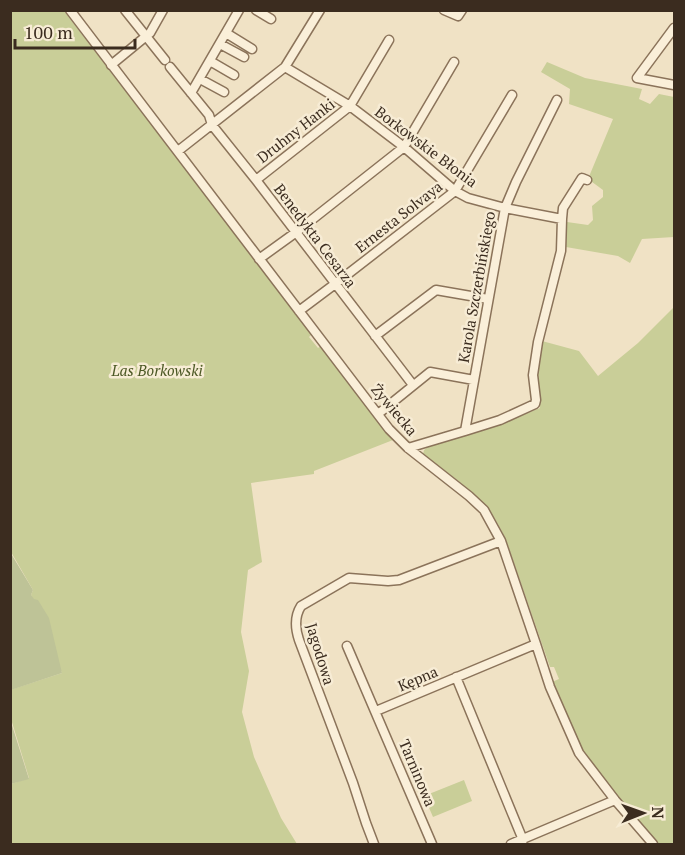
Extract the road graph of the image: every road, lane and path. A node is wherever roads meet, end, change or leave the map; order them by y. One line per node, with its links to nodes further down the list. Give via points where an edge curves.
1 (69, 10): 19 (street, Żywiecka)
2 (125, 10): 12 (street, Benedykta Cesarza)
3 (163, 10): 12 (street)
4 (239, 10): 11 (street)
5 (256, 10): 9 (street)
6 (320, 10): 20 (street)
7 (444, 10): 8 (street, via 458,16)
8 (462, 10)
9 (271, 19)
10 (675, 28): 23 (street, via 637,78)
11 (226, 33): 14 (street); 15 (street)
12 (146, 38): 19 (street); 25 (street, Benedykta Cesarza)
13 (389, 40): 28 (street, Druhny Hanki)
14 (220, 44): 16 (street); 17 (street)
15 (252, 49)
16 (244, 57)
17 (210, 61): 21 (street); 22 (street)
18 (454, 62): 30 (street)
19 (111, 65): 31 (street, Żywiecka)
20 (285, 67): 28 (street, Borkowskie Błonia); 29 (street)
21 (234, 75)
22 (200, 79): 24 (street); 25 (street)
23 (675, 85)
24 (224, 92)
25 (191, 93): 29 (street, Benedykta Cesarza)
26 (512, 95): 34 (street, Ernesta Solvaya)
27 (557, 100): 35 (street, Karola Szczerbińskiego)
28 (350, 106): 30 (street, Borkowskie Błonia); 32 (street, Druhny Hanki)
29 (212, 125): 31 (street); 32 (street, Benedykta Cesarza)
30 (404, 147): 34 (street, Borkowskie Błonia); 37 (street)
31 (178, 152): 38 (street, Żywiecka)
32 (256, 180): 37 (street, Benedykta Cesarza)
33 (587, 180): 36 (street, via 582,178 563,208)
34 (455, 190): 35 (street, Borkowskie Błonia, via 468,198); 39 (street, Ernesta Solvaya)
35 (505, 208): 36 (street, Borkowskie Błonia); 40 (street, Karola Szczerbińskiego)
36 (562, 219): 46 (street, via 561,251 533,375 535,404)
37 (295, 233): 38 (street); 39 (street, Benedykta Cesarza)
38 (259, 259): 41 (street, Żywiecka)
39 (335, 284): 41 (street, Ernesta Solvaya); 42 (street, Benedykta Cesarza)
40 (488, 299): 42 (street, via 436,290); 43 (street, Karola Szczerbińskiego)
41 (298, 311): 45 (street, Żywiecka)
42 (375, 336): 44 (street, Benedykta Cesarza)
43 (474, 380): 44 (street, via 430,372); 46 (street, Karola Szczerbińskiego)
44 (412, 385): 45 (street)
45 (378, 414): 47 (street, Żywiecka)
46 (465, 430): 47 (street)
47 (408, 448): 48 (street, Żywiecka, via 483,510)
48 (501, 541): 49 (street, Żywiecka); 55 (street, Jagodowa, via 399,580 349,578 298,611 298,640)
49 (536, 644): 51 (street, Kępna); 53 (street, Żywiecka, via 579,753)
50 (347, 646): 52 (street)
51 (456, 677): 52 (street, Kępna); 54 (street)
52 (376, 711): 56 (street, Tarninowa)
53 (615, 800): 54 (street); 58 (street, Żywiecka)
54 (523, 840): 57 (street)
55 (374, 844)
56 (432, 844)
57 (511, 844)
58 (653, 844)

